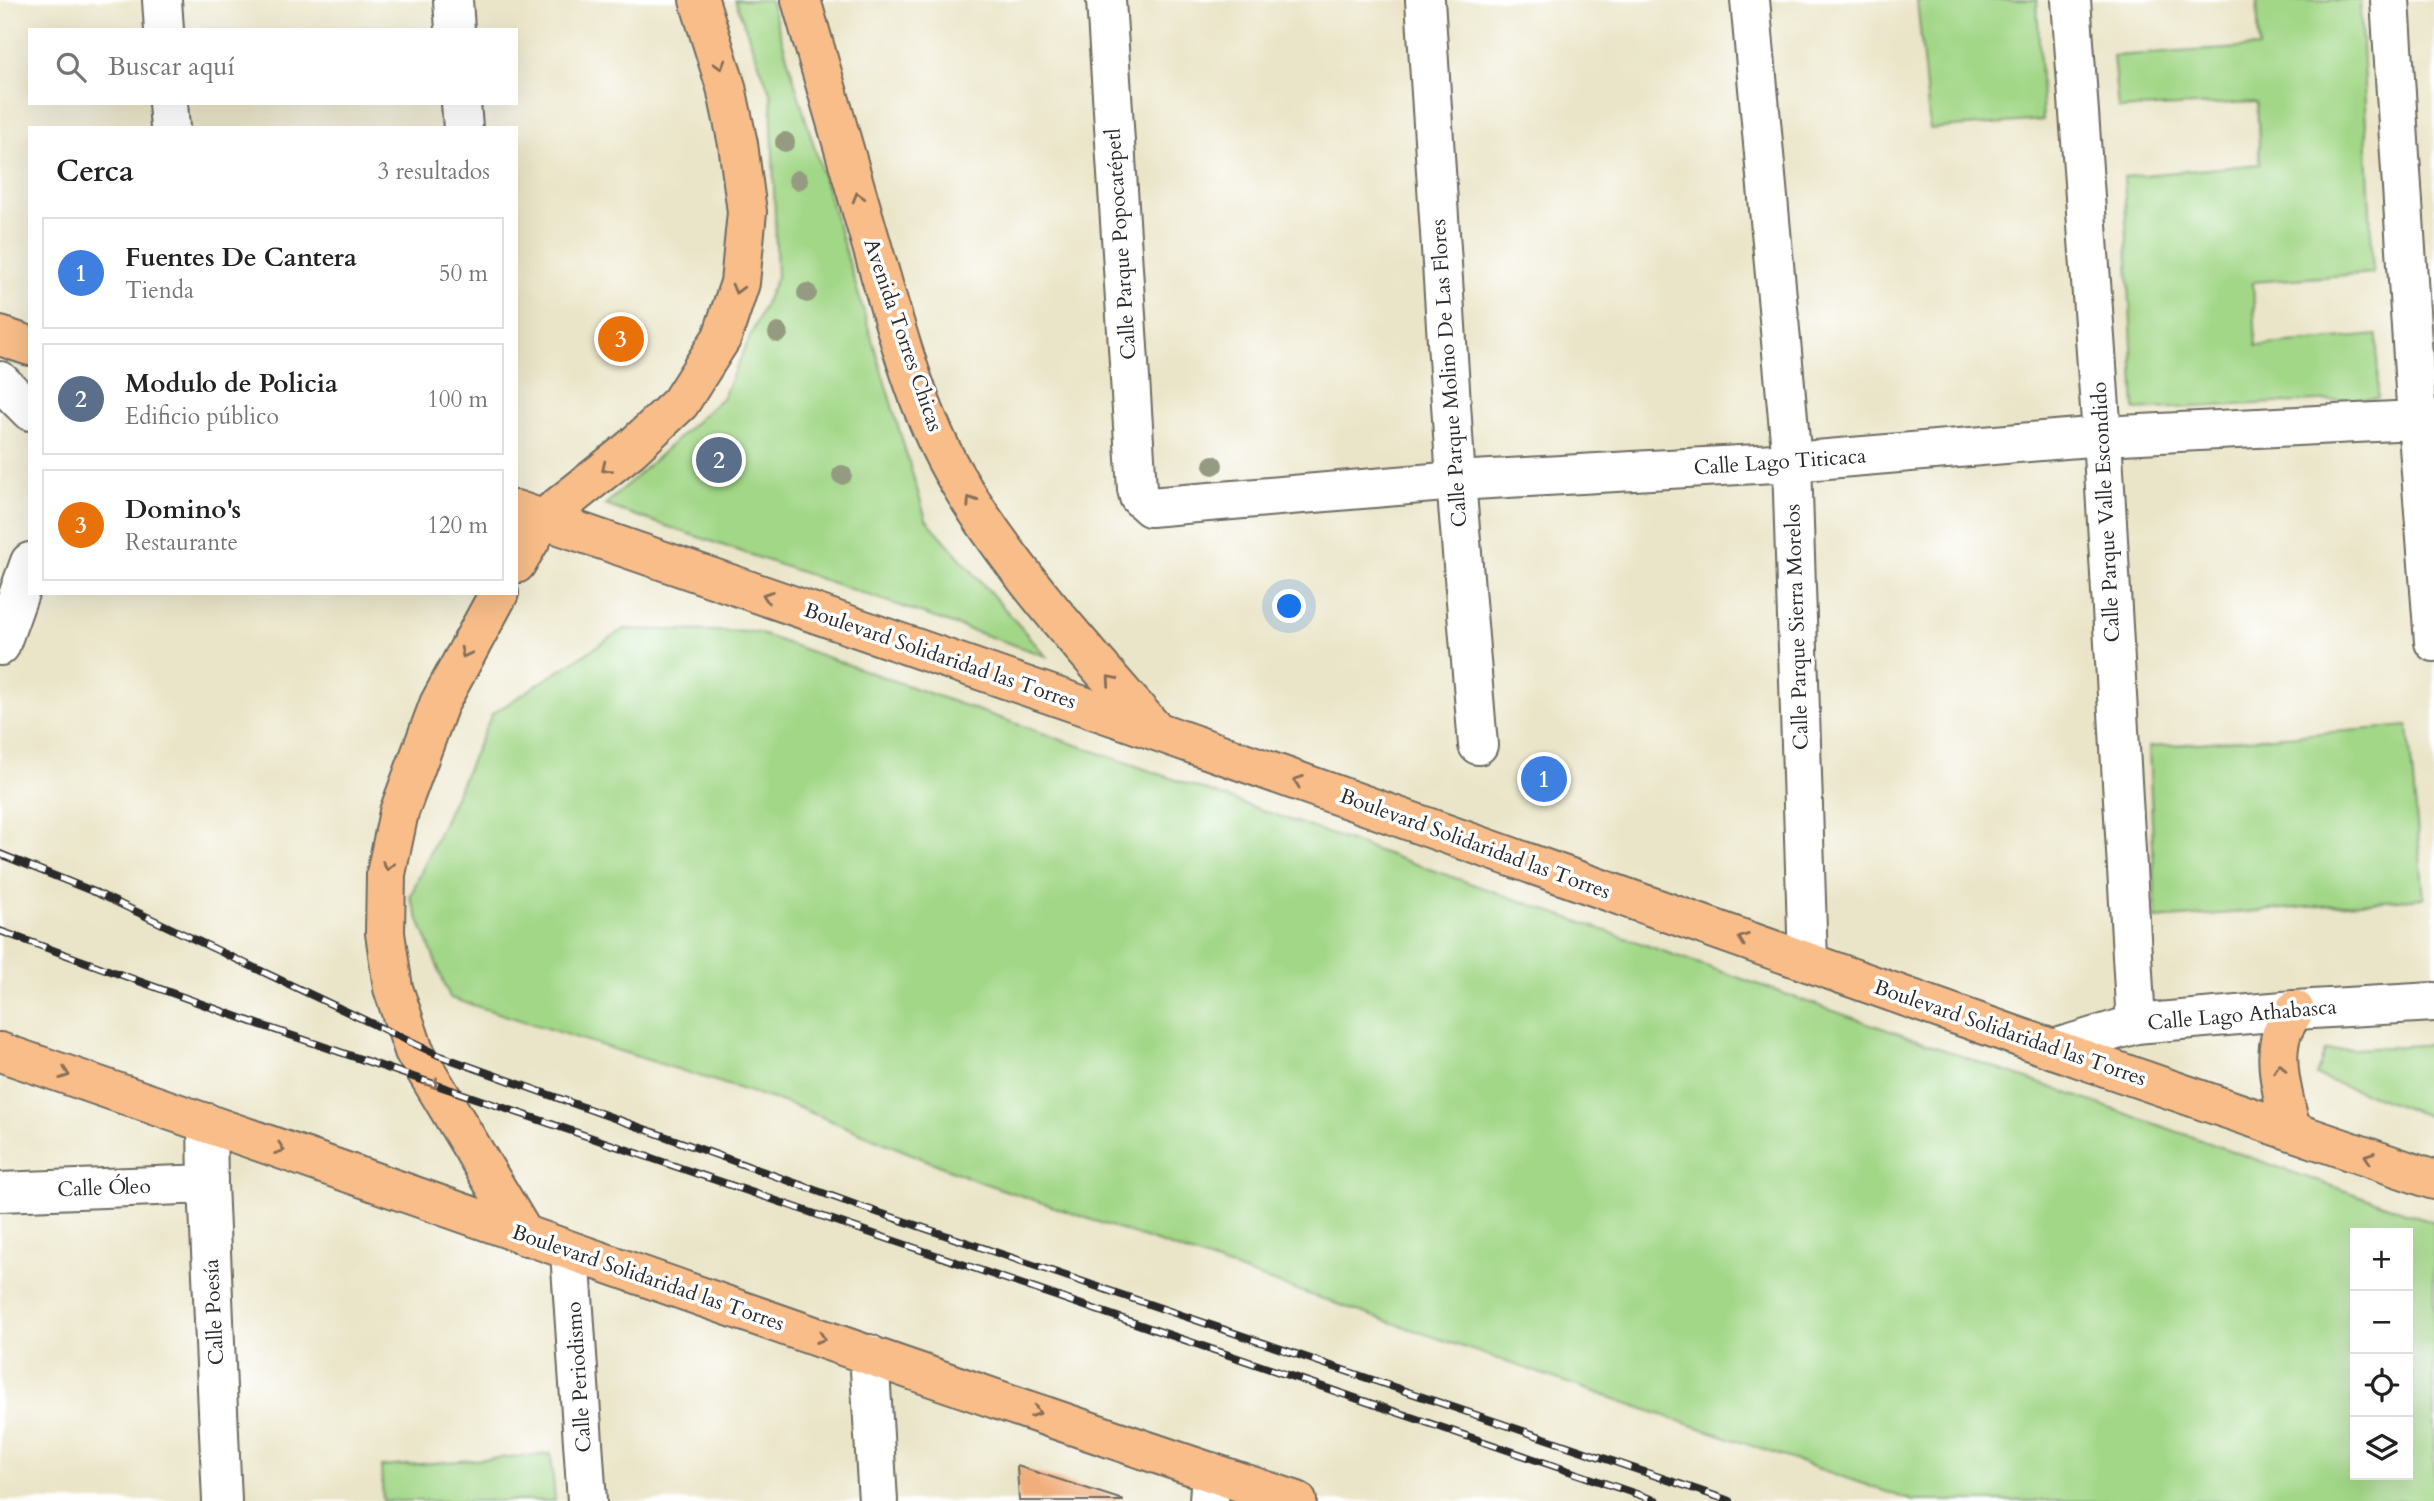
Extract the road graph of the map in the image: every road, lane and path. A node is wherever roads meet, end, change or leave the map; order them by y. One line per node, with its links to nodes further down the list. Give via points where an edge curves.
1 (162, 0): 10 (street)
2 (453, 0): 11 (street)
3 (699, 0): 25 (main road, one-way to 25, via 738,144 747,212 740,283 722,337 680,403 631,449)
4 (801, 0): 31 (main road, Avenida Torres Chicas, one-way to 4, via 1041,600 956,478 923,407 891,310)
5 (1106, 0): 24 (street, Calle Parque Popocatépetl)
6 (1426, 0): 23 (street, Calle Parque Molino De Las Flores)
7 (1751, 0): 22 (street, Calle Parque Sierra Morelos)
8 (2071, 0): 21 (street, Calle Parque Valle Escondido)
9 (2390, 0): 20 (street)
10 (164, 28)
11 (455, 28)
12 (169, 105): 14 (street)
13 (461, 105): 15 (street)
14 (170, 126)
15 (463, 126)
16 (0, 336): 17 (main road)
17 (28, 345)
18 (0, 381): 19 (street)
19 (28, 409)
20 (2426, 420): 21 (street, Calle Lago Titicaca); 29 (street)
21 (2102, 436): 22 (street, Calle Lago Titicaca); 36 (street, Calle Parque Valle Escondido)
22 (1792, 462): 23 (street, Calle Lago Titicaca); 33 (street, Calle Parque Sierra Morelos)
23 (1456, 481): 24 (street, Calle Lago Titicaca, via 1150,507); 32 (street, Calle Parque Molino De Las Flores)
24 (1137, 489)
25 (530, 514): 26 (main road); 31 (main road, Boulevard Solidaridad las Torres, one-way to 25)
26 (518, 557)
27 (28, 568): 30 (street)
28 (498, 595): 44 (main road, one-way to 44, via 439,704 399,812 386,874 384,933 393,988 414,1051)
29 (2434, 642)
30 (0, 646)
31 (1156, 731): 33 (main road, Boulevard Solidaridad las Torres, one-way to 31)
32 (1478, 745)
33 (1808, 962): 37 (main road, Boulevard Solidaridad las Torres)
34 (2434, 1002): 35 (street, Calle Lago Athabasca)
35 (2295, 1010): 36 (street, Calle Lago Athabasca); 40 (main road, one-way to 35, via 2280,1040)
36 (2136, 1024): 37 (street, Calle Lago Athabasca)
37 (2053, 1049): 40 (main road, Boulevard Solidaridad las Torres)
38 (0, 1052): 39 (main road, Boulevard Solidaridad las Torres, one-way to 39)
39 (207, 1123): 42 (street, Calle Poesía); 44 (main road, Boulevard Solidaridad las Torres, one-way to 44)
40 (2291, 1130): 41 (main road, Boulevard Solidaridad las Torres, one-way to 40)
41 (2434, 1180)
42 (208, 1184): 43 (street, Calle Óleo); 48 (street, Calle Poesía)
43 (0, 1192)
44 (525, 1236): 45 (main road, Boulevard Solidaridad las Torres)
45 (570, 1252): 46 (main road, Boulevard Solidaridad las Torres, one-way to 46); 49 (street, Calle Periodismo)
46 (869, 1354): 47 (main road, Boulevard Solidaridad las Torres, one-way to 47); 50 (street)
47 (1210, 1487): 51 (main road, Boulevard Solidaridad las Torres)
48 (222, 1501)
49 (587, 1501)
50 (878, 1501)
51 (1297, 1501)

